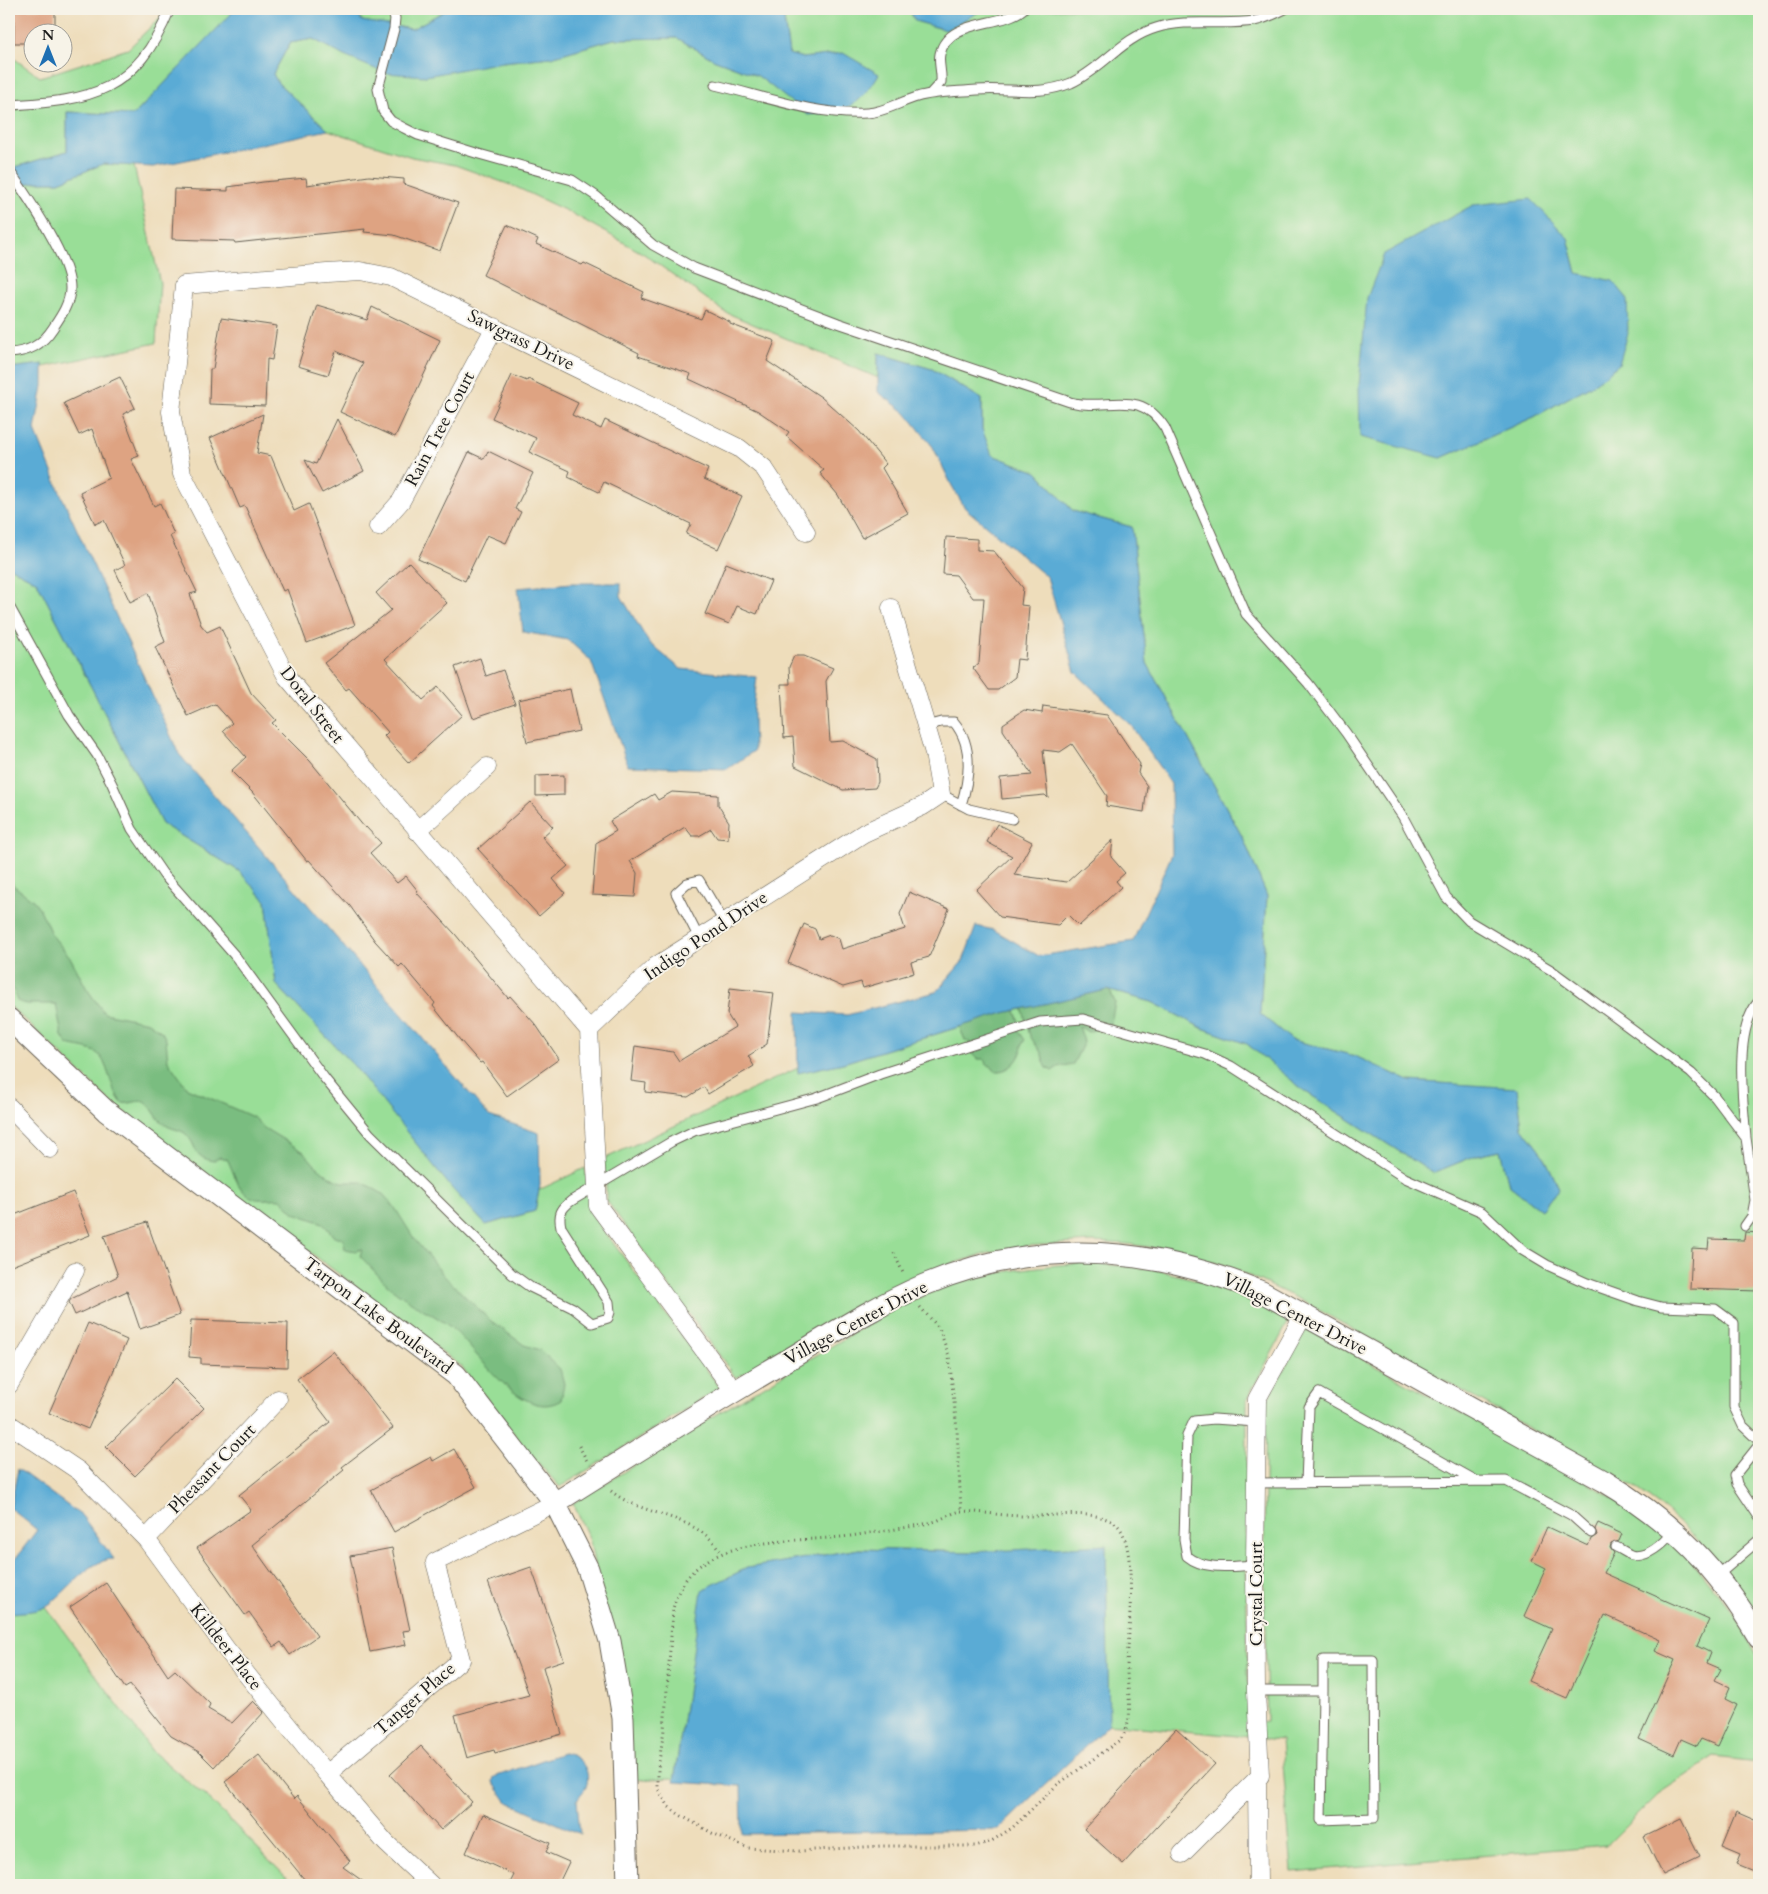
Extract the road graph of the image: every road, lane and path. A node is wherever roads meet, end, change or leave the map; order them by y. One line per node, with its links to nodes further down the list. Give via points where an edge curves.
1 (170, 9): 9 (lane, via 147,54 132,71 110,86 66,101)
2 (392, 9): 30 (lane, via 394,29 378,89 383,111 391,121 418,135 572,180 596,196 653,245 694,268 838,323 1070,402 1084,406 1133,402 1157,415 1246,614 1308,683 1346,733 1402,817 1457,911 1551,970 1691,1074 1715,1097)
3 (1023, 9): 5 (lane, via 1011,17 962,30 949,39 940,57)
4 (1285, 9): 7 (lane, via 1253,21 1191,22 1154,28 1136,35 1086,74 1051,88 1023,92 998,89)
5 (942, 76): 7 (lane); 8 (lane, via 939,86)
6 (715, 85): 8 (lane, via 790,104 852,113 889,109)
7 (962, 92): 8 (lane)
8 (930, 94)
9 (9, 105)
10 (9, 170): 13 (lane, via 57,250 70,289 61,316 40,342 30,350)
11 (184, 285): 12 (street, Sawgrass Drive, via 360,271 391,277); 23 (street, Doral Street, via 171,412 182,474 287,677)
12 (495, 327): 14 (street, Rain Tree Court, via 401,501); 15 (street, Sawgrass Drive, via 739,448 764,468)
13 (9, 353)
14 (378, 527)
15 (806, 532)
16 (9, 606): 32 (lane, via 69,715 101,762 146,852 236,957 324,1079 370,1134 512,1274 530,1287 573,1308 592,1323 608,1318 609,1302 567,1238 559,1219 561,1208)
17 (891, 608): 18 (street)
18 (926, 726): 20 (street); 21 (lane, via 954,722 960,730 969,768 969,782)
19 (487, 767): 23 (street)
20 (941, 794): 21 (lane); 24 (street, Indigo Pond Drive, via 864,833)
21 (961, 805): 22 (lane)
22 (1012, 819)
23 (417, 831): 28 (street, Doral Street)
24 (724, 922): 25 (street, Indigo Pond Drive); 25 (lane, via 699,880 687,883 676,893)
25 (699, 938): 28 (street, Indigo Pond Drive, via 656,966)
26 (1759, 1001): 30 (lane, via 1750,1018 1741,1052)
27 (9, 1019): 50 (street, Tarpon Lake Boulevard, via 106,1111 456,1375)
28 (589, 1030): 32 (street)
29 (9, 1107): 31 (street)
30 (1746, 1138): 33 (lane, via 1755,1200 1752,1216)
31 (50, 1149)
32 (595, 1187): 39 (street, via 598,1206); 43 (lane, via 694,1131 817,1098 1025,1026 1055,1019 1083,1019 1205,1054 1232,1066 1405,1178 1482,1212 1522,1250 1547,1265 1638,1302 1661,1307 1716,1309 1724,1313 1734,1323 1734,1407 1744,1426)
33 (1745, 1226)
34 (894, 1253): 36 (path)
35 (76, 1270): 38 (street)
36 (912, 1291): 37 (street, Village Center Drive, via 953,1274 999,1262 1054,1254 1109,1254 1155,1258 1221,1275); 39 (street, Village Center Drive); 51 (path, via 918,1305 939,1328 949,1356)
37 (1304, 1314): 41 (street, Crystal Court, via 1256,1398); 54 (street, Village Center Drive, via 1604,1480 1634,1499)
38 (9, 1385)
39 (734, 1391): 46 (street, Village Center Drive)
40 (278, 1399): 55 (street, Pheasant Court)
41 (1256, 1422): 48 (street, Crystal Court); 59 (lane, via 1214,1419 1194,1421 1190,1427 1187,1436 1184,1539 1187,1556 1195,1562 1223,1567)
42 (9, 1424): 55 (street, Killdeer Place, via 79,1471)
43 (1759, 1441)
44 (579, 1446): 46 (path)
45 (1759, 1446): 52 (lane, via 1736,1474 1737,1484)
46 (598, 1476): 50 (street, Village Center Drive); 58 (path, via 621,1498 704,1534)
47 (1478, 1481): 49 (lane); 49 (lane, via 1319,1393 1309,1407); 53 (lane, via 1506,1480 1571,1515)
48 (1256, 1483): 49 (lane); 59 (street, Crystal Court)
49 (1306, 1483)
50 (555, 1503): 64 (street, Tanger Place, via 435,1562 461,1660); 68 (street, Tarpon Lake Boulevard, via 588,1569 610,1641 623,1718)
51 (961, 1511): 58 (path, via 936,1521 856,1536 767,1543); 58 (path, via 1027,1516 1079,1515 1113,1521 1124,1536 1130,1590 1127,1669 1130,1719 1126,1732 1111,1747 1057,1785 1002,1836 975,1846 768,1851 748,1848 696,1825 662,1799 657,1781 676,1596 684,1581 707,1560)
52 (1759, 1516)
53 (1591, 1533)
54 (1669, 1536): 57 (lane, via 1644,1554 1632,1555); 60 (street, Village Center Drive)
55 (146, 1539): 64 (street, Killdeer Place, via 227,1650)
56 (1759, 1540): 60 (lane)
57 (1616, 1547)
58 (721, 1553)
59 (1255, 1565): 62 (street, Crystal Court)
60 (1718, 1575): 61 (street, Village Center Drive)
61 (1759, 1638)
62 (1256, 1691): 63 (lane); 65 (street, Crystal Court, via 1260,1776)
63 (1323, 1691): 63 (lane, via 1323,1660 1374,1660 1374,1818 1321,1820)
64 (328, 1774): 67 (street, Killdeer Place, via 386,1843)
65 (1257, 1780): 66 (street); 69 (street, Crystal Court)
66 (1182, 1854)
67 (432, 1885)
68 (628, 1885)
69 (1258, 1885)

